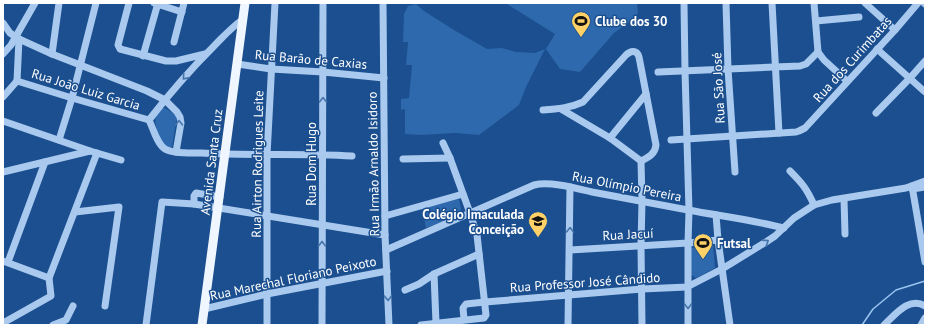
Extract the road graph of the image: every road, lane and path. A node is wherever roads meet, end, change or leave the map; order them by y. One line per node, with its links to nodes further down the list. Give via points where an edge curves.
1 (35, 3): 23 (street)
2 (59, 3): 28 (street)
3 (96, 3): 33 (street)
4 (129, 3): 30 (street, via 118,48)
5 (156, 3): 17 (street); 30 (street)
6 (184, 3): 17 (street)
7 (245, 3): 19 (main road, Avenida Santa Cruz)
8 (275, 3): 35 (street, Rua Airton Rodrigues Leite)
9 (323, 3): 38 (street, Rua Dom Hugo)
10 (383, 3): 40 (street, Rua Irmão Arnaldo Isidoro)
11 (684, 3): 37 (street)
12 (726, 3): 36 (street, Rua São José)
13 (772, 3): 34 (street)
14 (814, 3): 20 (street)
15 (864, 3): 22 (street)
16 (918, 3): 22 (street, Rua dos Curimbatas)
17 (182, 12): 24 (street)
18 (859, 17): 20 (street)
19 (242, 20): 29 (street); 32 (main road, Avenida Santa Cruz)
20 (816, 21): 26 (street)
21 (3, 23): 23 (street)
22 (895, 30): 25 (street, Rua dos Curimbatas)
23 (17, 38): 27 (street); 28 (street); 42 (street)
24 (174, 42)
25 (877, 49): 41 (street); 43 (street, Rua dos Curimbatas)
26 (818, 52): 34 (street, via 803,66); 43 (street)
27 (3, 54)
28 (52, 54): 33 (street)
29 (206, 54): 30 (street, via 176,61); 48 (street, one-way to 48)
30 (144, 56)
31 (925, 61): 41 (street)
32 (237, 64): 35 (street, Rua Barão de Caxias); 63 (main road, Avenida Santa Cruz)
33 (80, 65): 47 (street); 48 (street)
34 (775, 68): 36 (street); 54 (street)
35 (271, 69): 38 (street, Rua Barão de Caxias); 65 (street, Rua Airton Rodrigues Leite)
36 (728, 69): 37 (street); 55 (street, Rua São José)
37 (685, 71): 39 (street); 57 (street)
38 (323, 72): 40 (street, Rua Barão de Caxias); 64 (street, Rua Dom Hugo, one-way to 38)
39 (658, 72)
40 (384, 78): 91 (street, Rua Irmão Arnaldo Isidoro)
41 (910, 78): 44 (street); 51 (street)
42 (17, 81): 46 (street); 47 (street, Rua João Luiz Garcia)
43 (847, 81): 54 (street, Rua dos Curimbatas, via 805,128 796,132)
44 (925, 92)
45 (646, 94): 49 (street, via 639,57 632,51 583,102); 56 (street); 70 (street, via 656,150)
46 (3, 97)
47 (72, 98): 52 (street, Rua João Luiz Garcia); 58 (street)
48 (165, 100): 52 (street); 62 (street, one-way to 48, via 180,117)
49 (561, 109): 50 (street); 56 (street)
50 (543, 110)
51 (876, 113)
52 (149, 120): 62 (street, via 160,145 166,150)
53 (3, 121): 58 (street)
54 (779, 133): 55 (street)
55 (733, 136): 57 (street); 74 (street, Rua São José)
56 (610, 138): 70 (street)
57 (688, 138): 59 (street); 86 (street)
58 (59, 140): 61 (street)
59 (671, 140)
60 (443, 143): 67 (street)
61 (93, 152): 69 (street); 71 (street); 87 (street)
62 (176, 152): 63 (street)
63 (225, 154): 65 (street); 80 (main road, Avenida Santa Cruz)
64 (323, 154): 65 (street); 66 (street); 92 (street, Rua Dom Hugo)
65 (266, 155): 90 (street, Rua Airton Rodrigues Leite)
66 (352, 156)
67 (450, 158): 68 (street); 79 (street)
68 (403, 159)
69 (122, 160)
70 (641, 161): 82 (street)
71 (45, 162): 73 (street); 102 (street)
72 (790, 171): 84 (street, via 803,184)
73 (3, 172)
74 (735, 172)
75 (925, 180): 78 (street)
76 (925, 187): 78 (street)
77 (570, 188): 82 (street, Rua Olímpio Pereira); 88 (street, Rua Olímpio Pereira, via 546,183 534,185); 100 (street, one-way to 77)
78 (910, 188): 81 (street); 103 (street)
79 (463, 194): 88 (street); 91 (street)
80 (220, 197): 83 (street, via 196,193); 85 (main road, Avenida Santa Cruz)
81 (844, 199): 84 (street); 94 (street)
82 (642, 201): 86 (street, Rua Olímpio Pereira); 98 (street)
83 (194, 204): 85 (street); 124 (street, via 162,202)
84 (814, 205): 93 (street)
85 (218, 208): 90 (street); 118 (main road, Avenida Santa Cruz)
86 (689, 210): 89 (street, Rua Olímpio Pereira); 97 (street)
87 (75, 212): 107 (street); 116 (street, via 119,207)
88 (470, 213): 99 (street, Rua Olímpio Pereira); 101 (street, via 477,235)
89 (716, 215): 93 (street, Rua Olímpio Pereira); 96 (street)
90 (267, 216): 92 (street); 112 (street, Rua Airton Rodrigues Leite)
91 (385, 216): 95 (street, Rua Irmão Arnaldo Isidoro)
92 (322, 225): 95 (street); 108 (street, Rua Dom Hugo, one-way to 92)
93 (784, 228): 104 (street, one-way to 93)
94 (845, 234)
95 (385, 235): 99 (street, Rua Irmão Arnaldo Isidoro)
96 (718, 240): 97 (street, Rua Jacuí); 104 (street)
97 (688, 243): 98 (street, Rua Jacuí); 109 (street)
98 (641, 246): 100 (street, Rua Jacuí); 111 (street)
99 (386, 250): 105 (street, Rua Irmão Arnaldo Isidoro)
100 (570, 250): 113 (street)
101 (479, 254): 106 (street); 114 (street)
102 (5, 262): 107 (street)
103 (925, 262)
104 (722, 269): 109 (street); 133 (street)
105 (387, 271): 108 (street, Rua Marechal Floriano Peixoto); 128 (street, Rua Irmão Arnaldo Isidoro, one-way to 128)
106 (434, 274): 110 (street); 121 (street)
107 (49, 278): 122 (street, via 51,296)
108 (322, 284): 112 (street, Rua Marechal Floriano Peixoto); 127 (street, Rua Dom Hugo)
109 (687, 288): 111 (street, Rua Professor José Cândido); 132 (street, one-way to 132)
110 (405, 290)
111 (642, 290): 113 (street, Rua Professor José Cândido); 131 (street)
112 (267, 294): 118 (street, Rua Marechal Floriano Peixoto); 126 (street, Rua Airton Rodrigues Leite)
113 (569, 295): 114 (street, Rua Professor José Cândido); 130 (street)
114 (485, 302): 120 (street, Rua Professor José Cândido, via 466,304 463,308); 120 (street, via 484,318)
115 (72, 306): 123 (street, via 66,320)
116 (106, 306)
117 (925, 306): 134 (street, via 916,303 903,307)
118 (204, 309): 125 (main road, Avenida Santa Cruz)
119 (925, 318): 135 (street)
120 (464, 319): 121 (street)
121 (436, 323): 129 (street)
122 (3, 324)
123 (54, 325)
124 (146, 325)
125 (202, 325)
126 (267, 325)
127 (322, 325)
128 (389, 325)
129 (421, 325)
130 (568, 325)
131 (642, 325)
132 (688, 325)
133 (730, 325)
134 (884, 325)
135 (921, 325)

